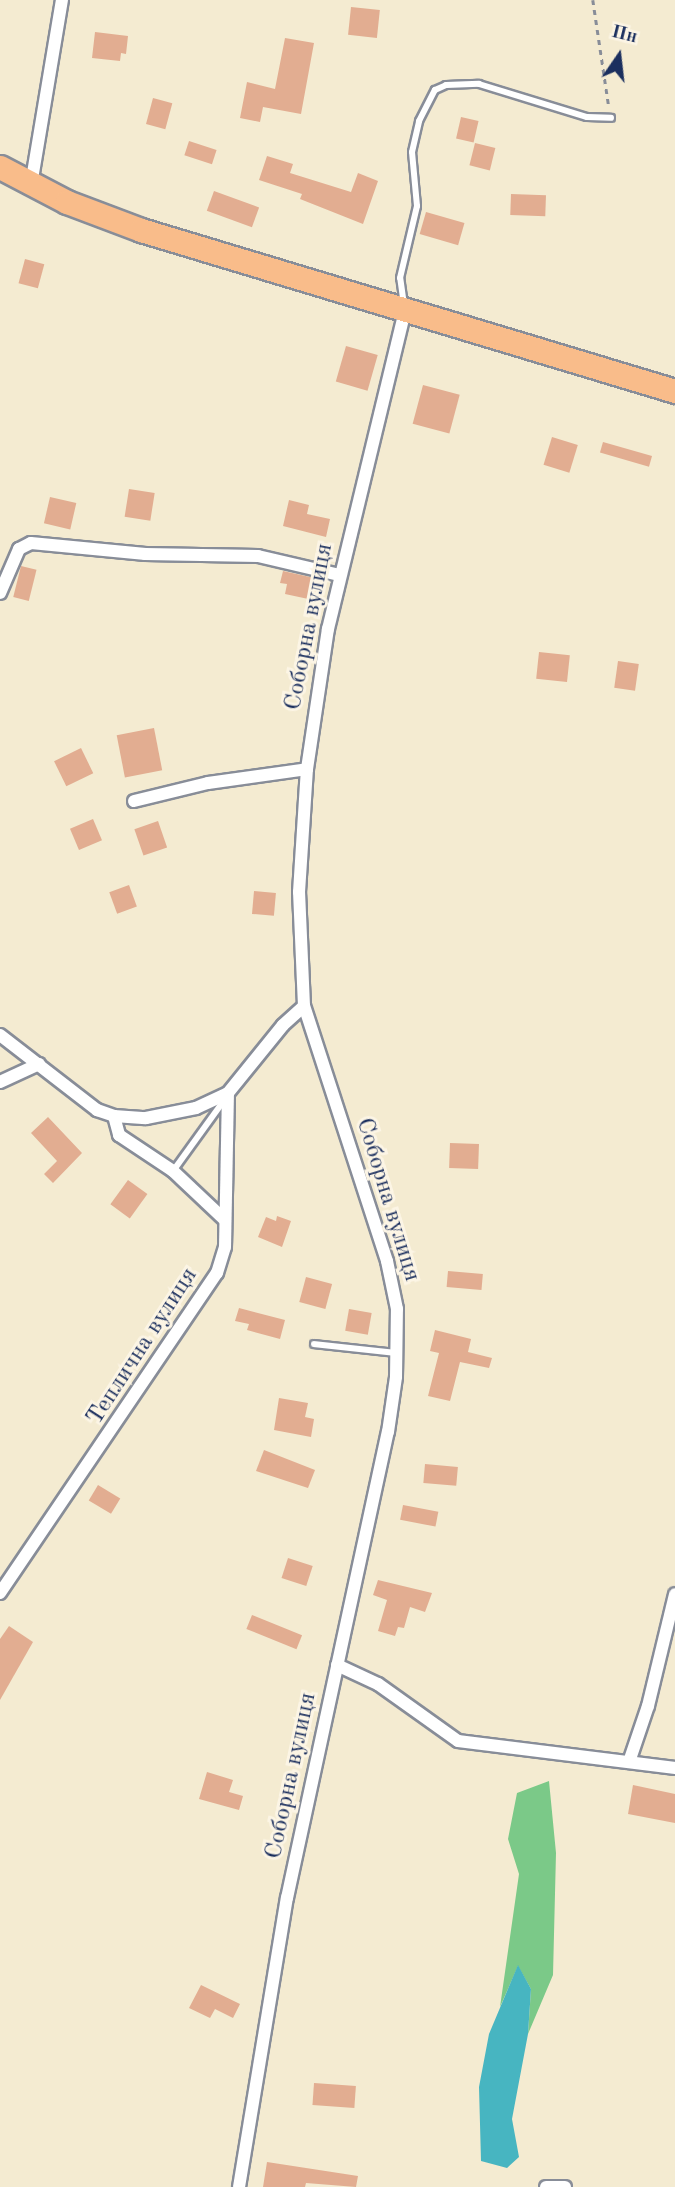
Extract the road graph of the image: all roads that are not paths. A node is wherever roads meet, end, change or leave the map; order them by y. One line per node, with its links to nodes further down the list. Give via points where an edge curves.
1 (62, 0): 4 (street)
2 (611, 118): 5 (lane, via 587,117 479,84 435,90 419,121 412,152 416,206 400,278)
3 (0, 167): 4 (highway)
4 (31, 185): 5 (highway, via 141,230)
5 (405, 310): 6 (highway); 7 (street, Соборна вулиця)
6 (675, 391)
7 (339, 575): 8 (street, via 258,556 145,554 31,543 19,550); 9 (street, Соборна вулиця)
8 (0, 593)
9 (307, 769): 10 (street, via 208,783); 11 (street, Соборна вулиця, via 299,892)
10 (134, 801)
11 (304, 1006): 15 (street); 20 (street, Соборна вулиця, via 387,1261 397,1309)
12 (0, 1035): 13 (street)
13 (39, 1064): 14 (street); 16 (street, via 90,1105)
14 (0, 1082)
15 (228, 1093): 16 (street, via 181,1112); 17 (lane); 18 (street, Теплична вулиця)
16 (114, 1116): 17 (street, via 119,1135)
17 (173, 1171): 18 (street)
18 (225, 1220): 21 (street, Теплична вулиця, via 221,1262 207,1291)
19 (314, 1345): 20 (lane)
20 (398, 1353): 23 (street, Соборна вулиця, via 388,1432)
21 (0, 1593)
22 (675, 1594): 24 (street, via 648,1706)
23 (337, 1665): 24 (street, via 378,1684 458,1741); 26 (street, Соборна вулиця, via 280,1935)
24 (629, 1762): 25 (street)
25 (675, 1768)
26 (239, 2187)
27 (546, 2187): 28 (street)
28 (565, 2187)

